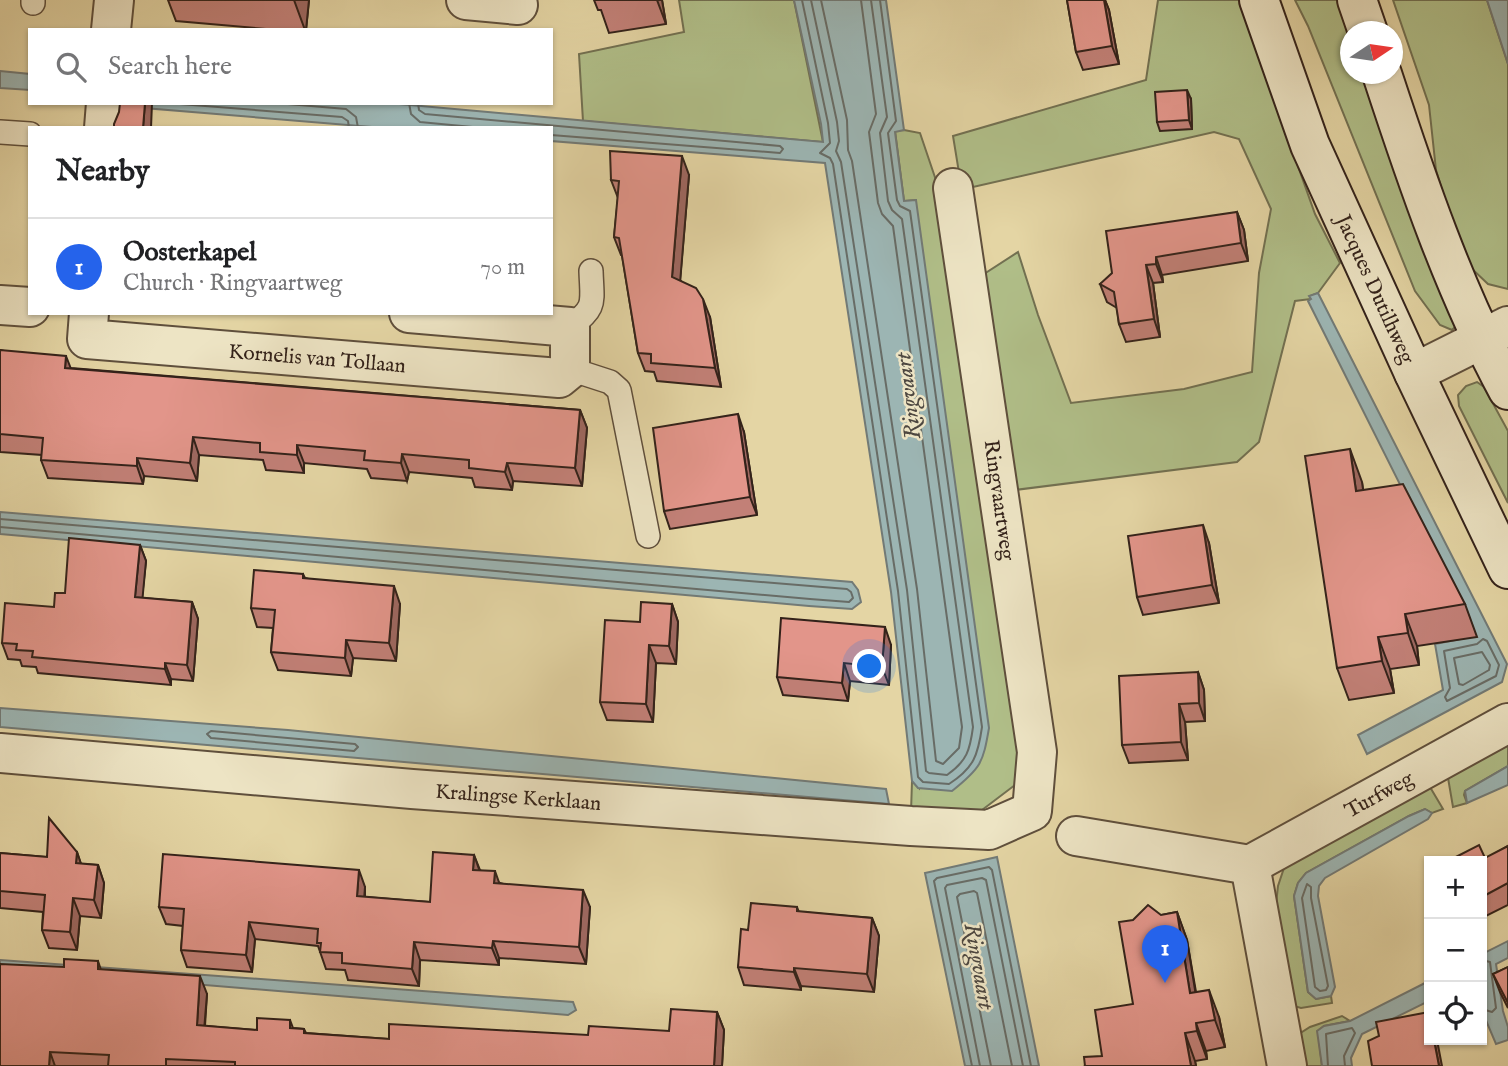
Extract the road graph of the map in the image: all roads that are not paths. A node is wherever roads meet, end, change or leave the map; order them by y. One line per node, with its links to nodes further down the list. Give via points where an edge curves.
1 (114, 0): 7 (street)
2 (466, 0): 3 (street, via 518,5)
3 (517, 0)
4 (1259, 0): 22 (street, Jacques Dutilhweg, via 1310,145)
5 (1357, 0): 6 (street)
6 (1364, 21)
7 (111, 28)
8 (1385, 84): 20 (street, via 1411,161)
9 (106, 105): 10 (street)
10 (104, 126)
11 (0, 132): 12 (lane)
12 (28, 134)
13 (953, 188): 28 (street, Ringvaartweg, via 1037,752)
14 (591, 271): 19 (lane, via 592,305)
15 (0, 305): 16 (street)
16 (28, 307)
17 (89, 315): 21 (street, Kornelis van Tollaan, via 87,339 559,378)
18 (432, 315): 19 (street)
19 (570, 327): 21 (street)
20 (1494, 333): 22 (street); 23 (street)
21 (570, 369): 24 (lane, via 610,382 619,390)
22 (1415, 373): 25 (street, Jacques Dutilhweg)
23 (1508, 390)
24 (648, 536)
25 (1508, 569)
26 (1508, 723): 30 (street, Turfweg)
27 (0, 753): 28 (street, Kralingse Kerklaan, via 911,826 989,830)
28 (1032, 811)
29 (1076, 836): 30 (street)
30 (1250, 866): 31 (street)
31 (1287, 1066)

